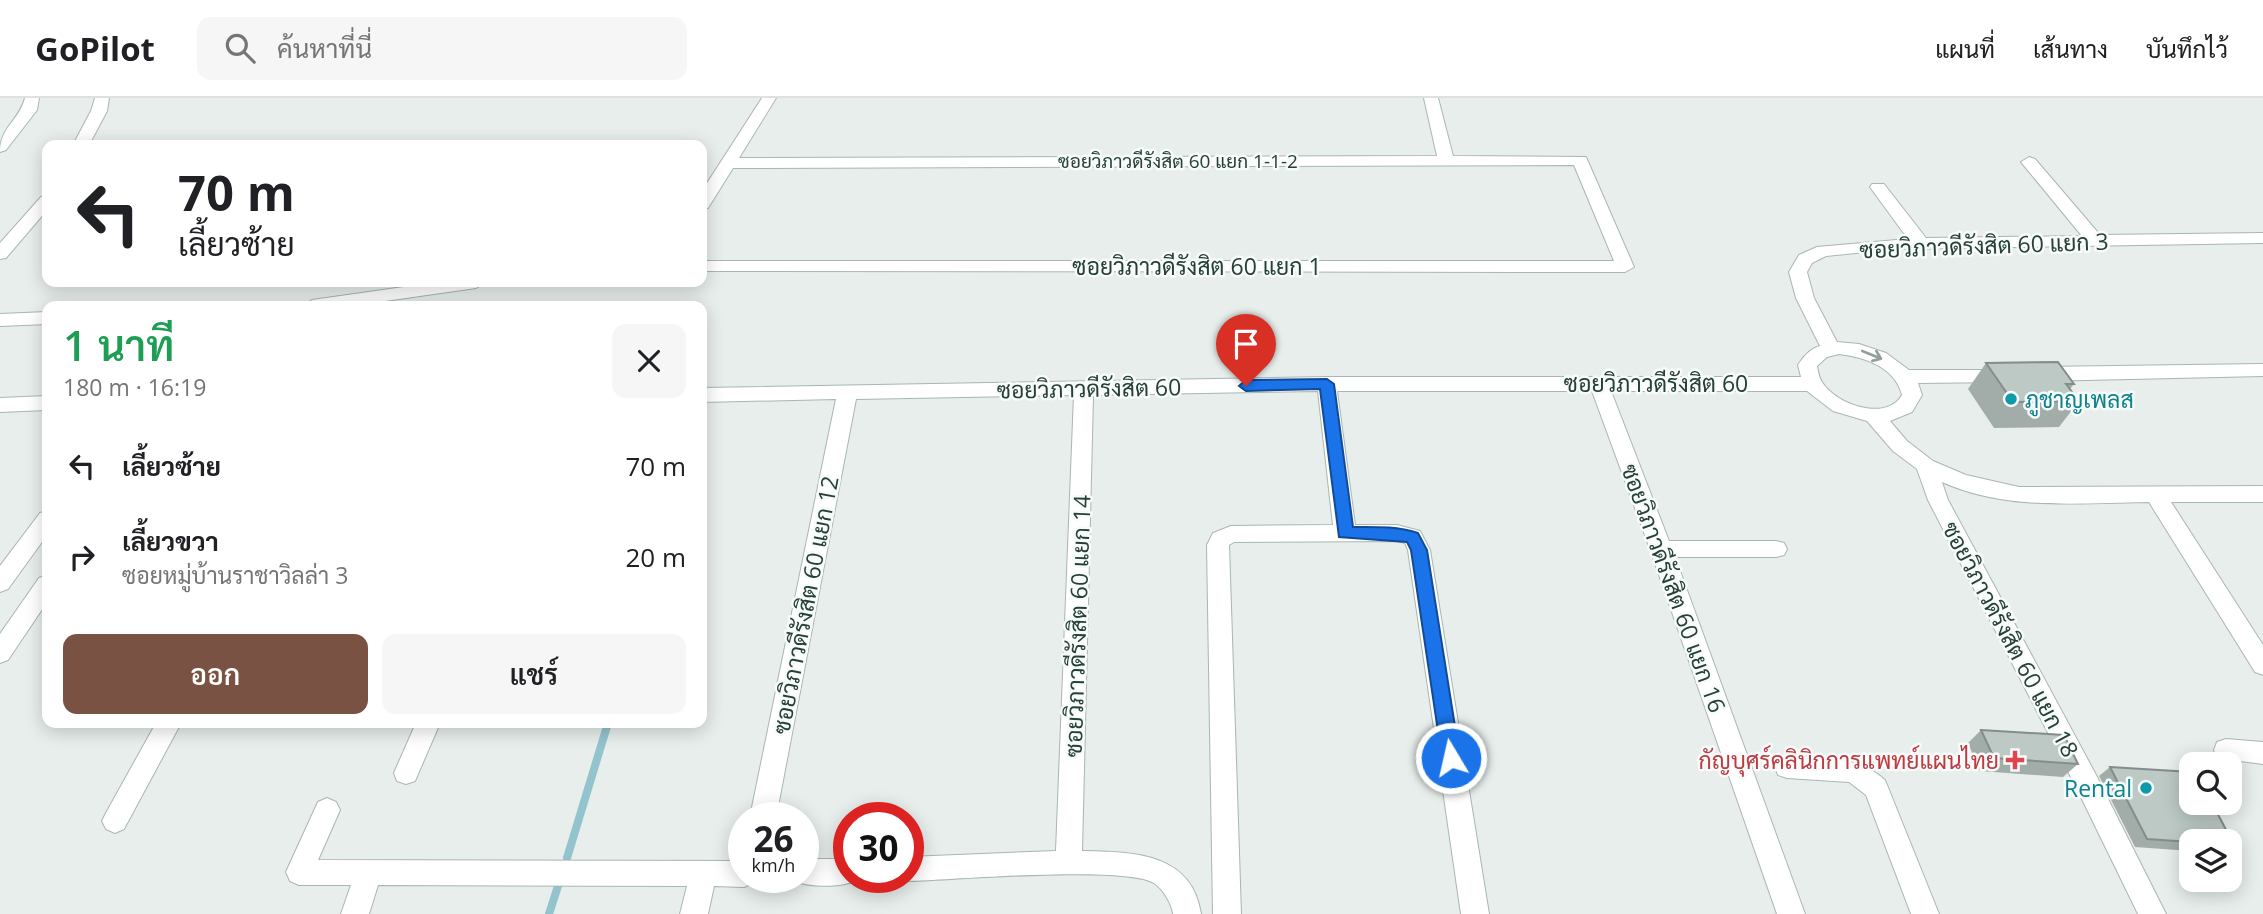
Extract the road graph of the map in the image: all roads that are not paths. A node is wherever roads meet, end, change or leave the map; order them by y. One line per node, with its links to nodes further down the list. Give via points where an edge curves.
1 (32, 98): 6 (street, via 29,110)
2 (102, 98): 5 (street)
3 (769, 98): 9 (street)
4 (1431, 98): 7 (street)
5 (84, 140)
6 (0, 147)
7 (1446, 160): 9 (street, ซอยวิภาวดีรังสิต 60 แยก 1-1-2); 12 (street, ซอยวิภาวดีรังสิต 60 แยก 1-1-2, via 1580,160)
8 (2029, 162): 17 (street)
9 (729, 163): 11 (street)
10 (1878, 187): 19 (street)
11 (707, 196)
12 (1598, 204): 22 (street, ซอยวิภาวดีรังสิต 60 แยก 1, via 1625,267)
13 (42, 206): 14 (street)
14 (26, 226): 15 (street); 20 (street)
15 (0, 228)
16 (2263, 238): 17 (street, ซอยวิภาวดีรังสิต 60 แยก 3)
17 (2096, 241): 19 (street, ซอยวิภาวดีรังสิต 60 แยก 3)
18 (1896, 244): 19 (street, ซอยวิภาวดีรังสิต 60 แยก 3); 21 (street); 27 (street, ซอยวิภาวดีรังสิต 60 แยก 3, via 1823,251 1805,259 1798,272 1805,298)
19 (1922, 244)
20 (0, 254)
21 (1887, 263)
22 (707, 266)
23 (426, 287): 24 (street)
24 (342, 301)
25 (42, 318): 26 (street)
26 (0, 320)
27 (1831, 349): 29 (street, one-way to 29, via 1863,351 1895,366); 32 (street, via 1820,352 1807,365)
28 (2263, 370): 29 (street)
29 (1906, 377): 38 (street, via 1912,397 1908,405 1888,415)
30 (1598, 382): 31 (street, ซอยวิภาวดีรังสิต 60); 32 (street, ซอยวิภาวดีรังสิต 60); 44 (street, ซอยวิภาวดีรังสิต 60 แยก 16)
31 (1327, 384): 33 (street, ซอยวิภาวดีรังสิต 60); 43 (street)
32 (1812, 384): 38 (street, via 1837,405)
33 (1084, 388): 34 (street, ซอยวิภาวดีรังสิต 60); 59 (street, ซอยวิภาวดีรังสิต 60 แยก 14)
34 (847, 393): 35 (street, ซอยวิภาวดีรังสิต 60); 56 (street, ซอยวิภาวดีรังสิต 60 แยก 12)
35 (707, 395)
36 (42, 403): 37 (street)
37 (0, 405)
38 (1873, 415): 39 (street, via 1900,446)
39 (1926, 466): 41 (street, via 1961,482 2019,495); 71 (street, ซอยวิภาวดีรังสิต 60 แยก 18, via 1938,500)
40 (2263, 494): 41 (street)
41 (2155, 495): 49 (street)
42 (42, 526): 46 (street)
43 (1345, 533): 67 (street, via 1231,534 1218,545); 68 (street, via 1397,533 1412,537 1419,550)
44 (1661, 549): 45 (street); 69 (street, ซอยวิภาวดีรังสิต 60 แยก 16)
45 (1776, 549)
46 (0, 583)
47 (42, 591): 48 (street)
48 (0, 653)
49 (2263, 665)
50 (166, 728): 58 (street)
51 (426, 728): 55 (street)
52 (2226, 750): 53 (street)
53 (2263, 753)
54 (1787, 767): 70 (street, via 1849,771 1876,788)
55 (407, 773)
56 (766, 802)
57 (327, 810): 61 (street, via 299,872)
58 (115, 821)
59 (1069, 863): 60 (street); 66 (street, via 1126,863 1162,873 1185,899)
60 (924, 868)
61 (369, 871): 62 (street); 64 (street)
62 (703, 874): 63 (street); 65 (street)
63 (728, 874)
64 (355, 914)
65 (694, 914)
66 (1187, 914)
67 (1227, 914)
68 (1475, 914)
69 (1791, 914)
70 (1925, 914)
71 (2152, 914)

